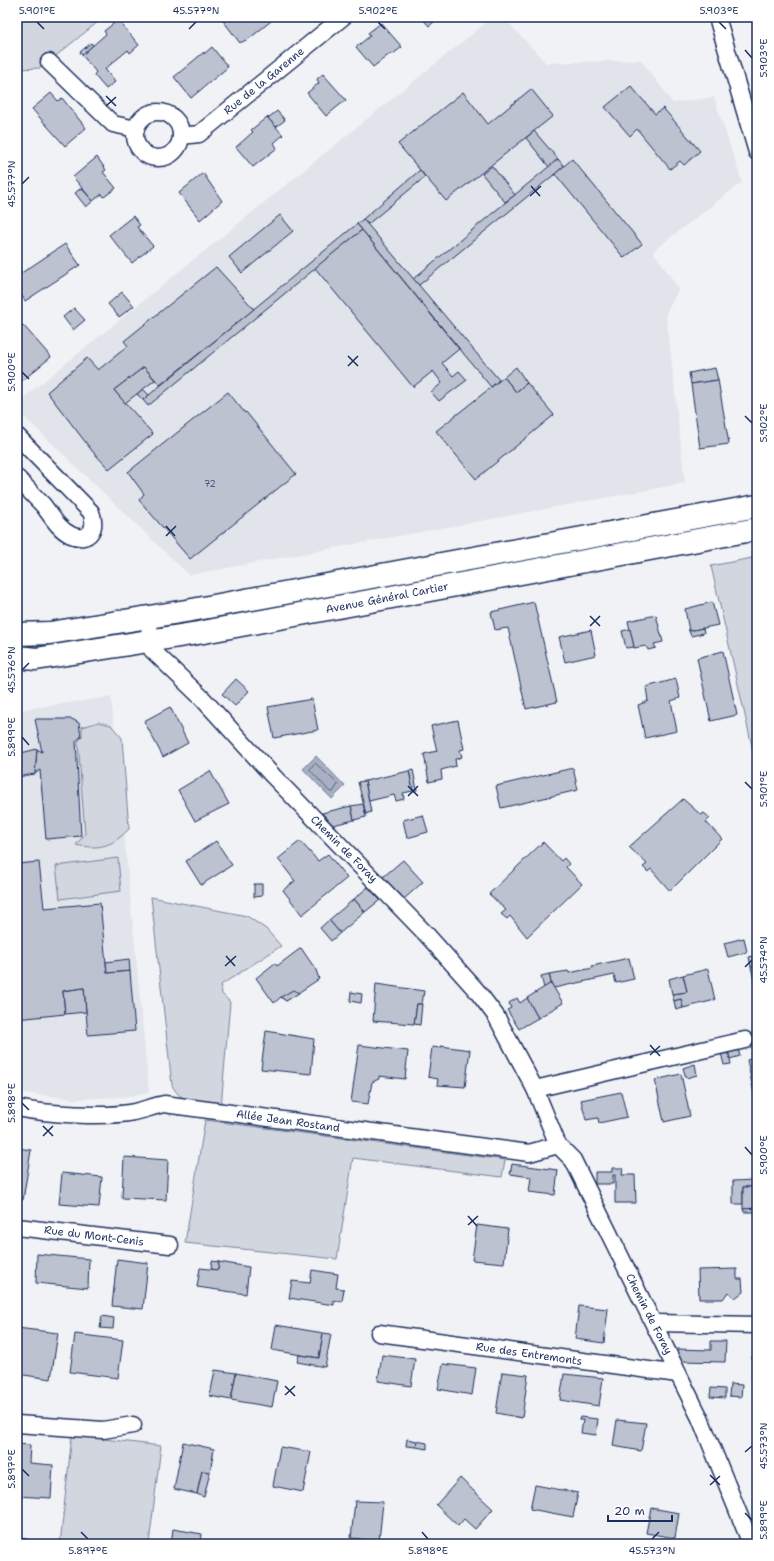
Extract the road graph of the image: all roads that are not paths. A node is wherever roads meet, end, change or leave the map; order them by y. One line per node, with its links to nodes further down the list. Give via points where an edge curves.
1 (343, 17): 5 (street, Rue de la Garenne, via 199,134)
2 (717, 17): 6 (street)
3 (49, 62): 4 (street, via 113,124)
4 (136, 129): 5 (street, via 140,122 151,114 166,114 177,122); 5 (street, via 135,136 141,150 154,158 169,155 180,144)
5 (181, 136)
6 (757, 152)
7 (17, 436): 8 (street, via 92,512 94,529 80,537 70,534 58,526 44,506)
8 (17, 478)
9 (757, 506): 11 (main road, Avenue Général Cartier)
10 (757, 529): 13 (main road, Avenue Général Cartier)
11 (148, 617): 12 (main road, Avenue Général Cartier); 13 (street, Chemin de Foray)
12 (17, 637)
13 (151, 640): 14 (main road, Avenue Général Cartier, via 36,659); 16 (street, Chemin de Foray, via 152,650 160,660 202,698 273,776 428,934 477,990 496,1016)
14 (17, 657)
15 (745, 1040): 16 (street)
16 (535, 1089): 18 (street, Chemin de Foray)
17 (17, 1108): 18 (street, Allée Jean Rostand, via 97,1115 133,1112 164,1104 529,1153)
18 (558, 1145): 21 (street, Chemin de Foray, via 573,1160)
19 (17, 1227): 20 (street, Rue du Mont-Cenis)
20 (170, 1245)
21 (655, 1323): 22 (street); 24 (street, Chemin de Foray)
22 (757, 1325)
23 (379, 1333): 24 (street, Rue des Entremonts)
24 (678, 1374): 27 (street, Chemin de Foray, via 700,1418)
25 (17, 1424): 26 (street, via 103,1430)
26 (133, 1425)
27 (751, 1544)

